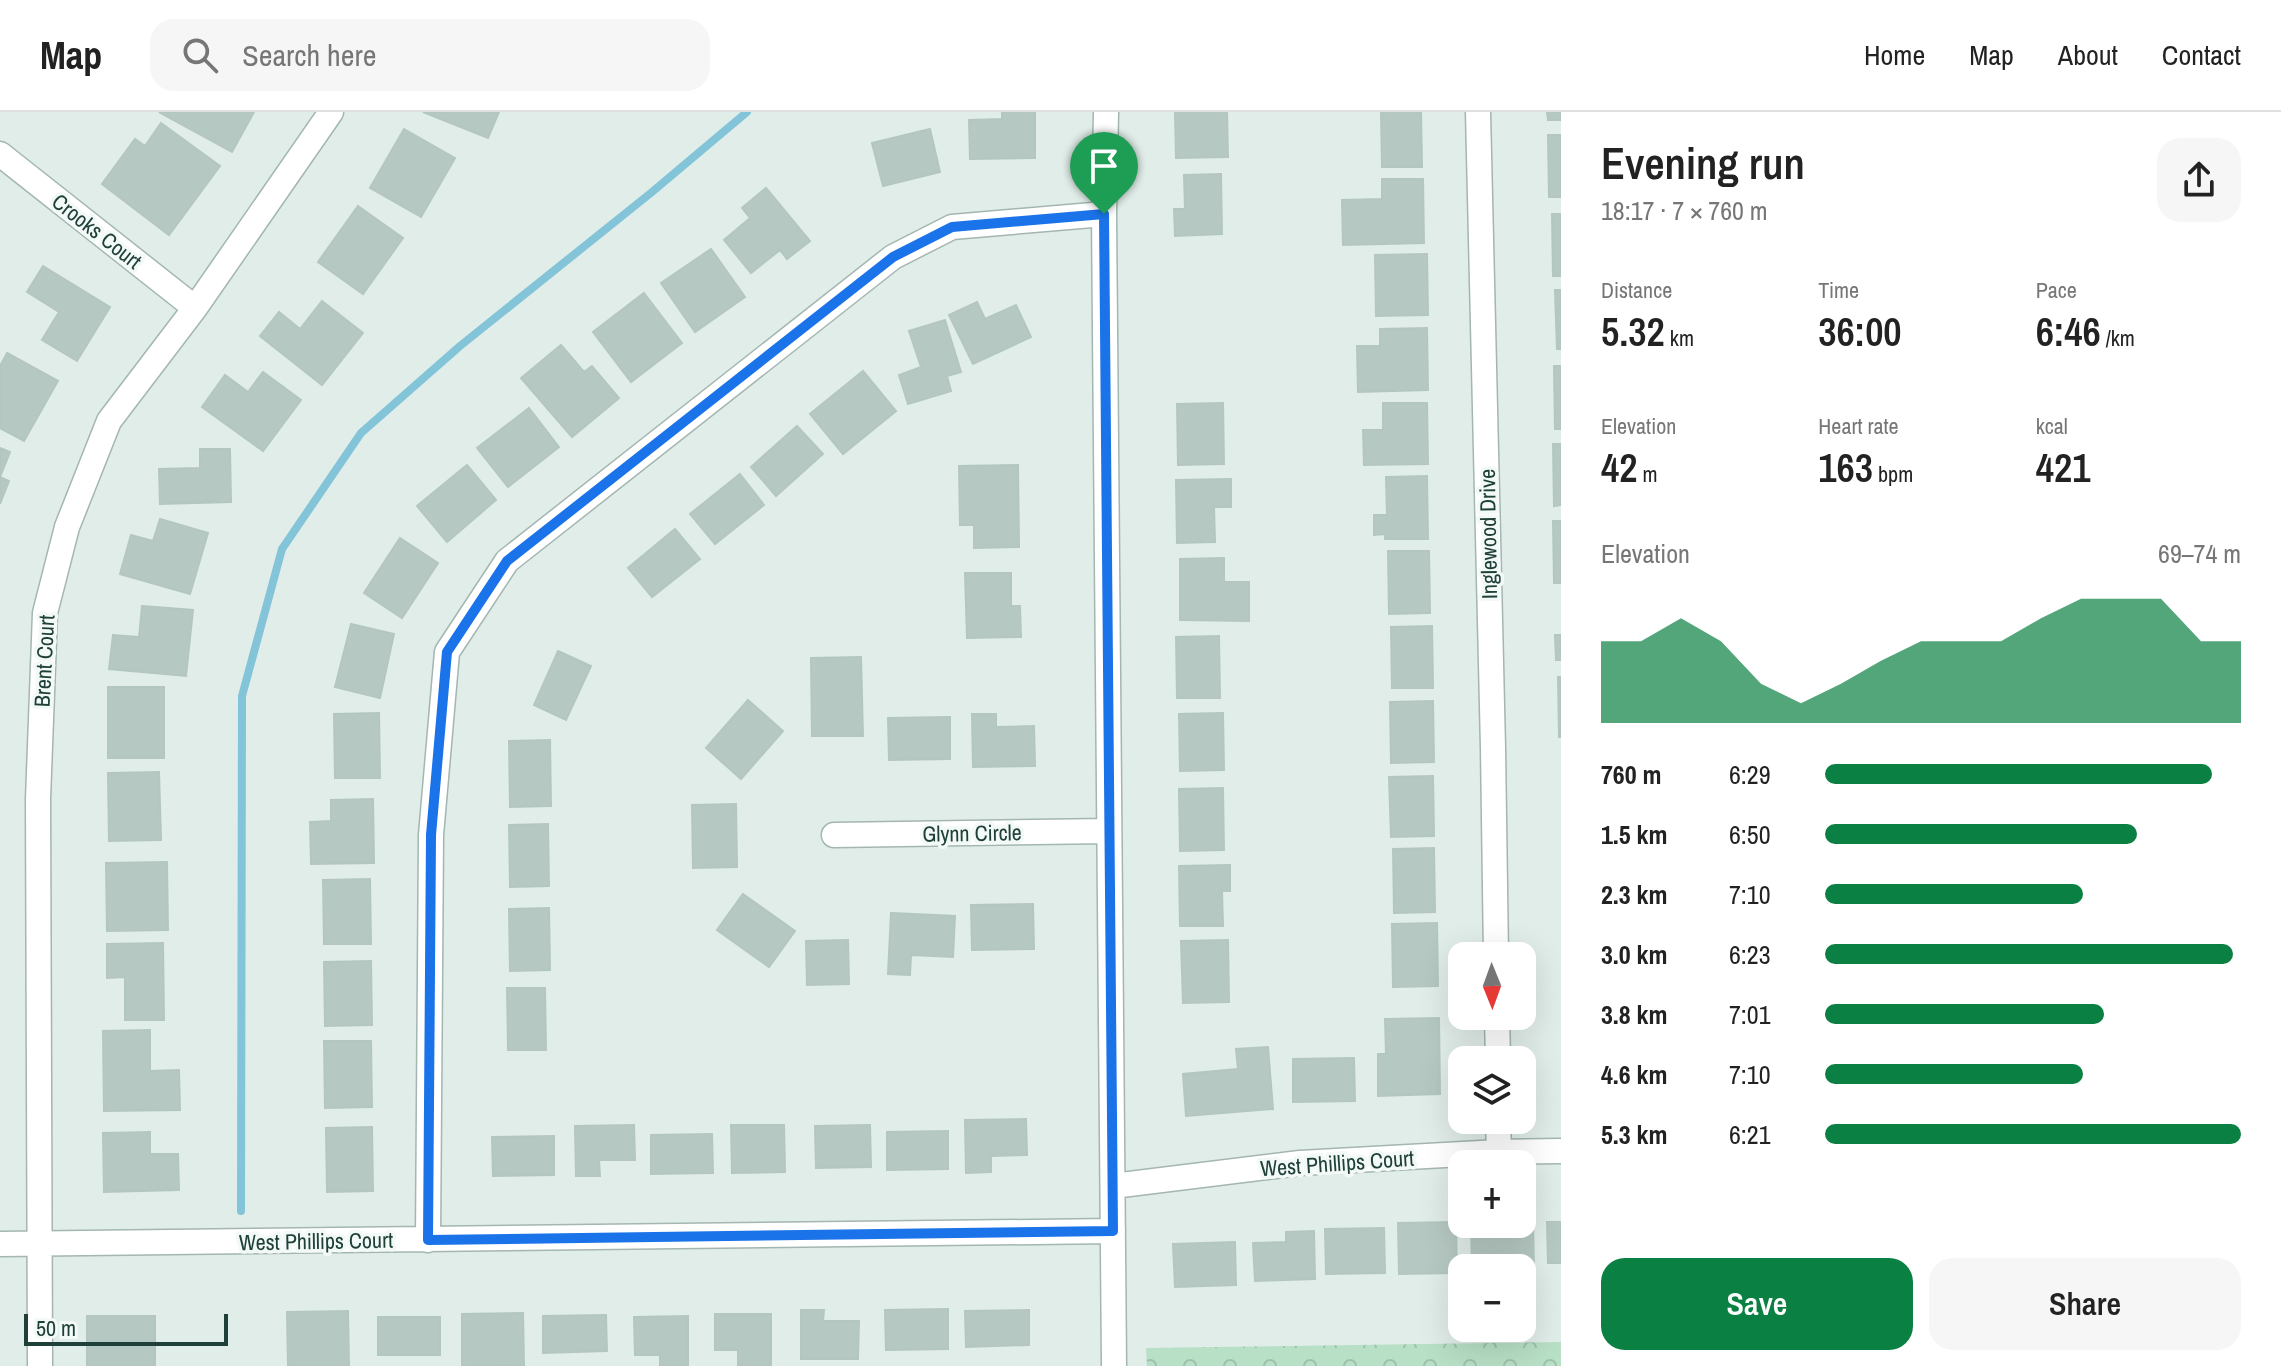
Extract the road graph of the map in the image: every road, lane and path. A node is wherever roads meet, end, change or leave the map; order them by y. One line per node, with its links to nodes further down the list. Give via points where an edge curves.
1 (331, 112): 6 (street, Brent Court)
2 (1106, 112): 5 (street)
3 (1478, 112): 9 (street, Inglewood Drive)
4 (0, 154): 6 (street, Crooks Court)
5 (1104, 214): 7 (street); 15 (street, via 952,227 893,257 507,561 447,652 431,835)
6 (195, 308): 17 (street, Brent Court, via 109,421 67,527 45,613 38,799)
7 (1109, 831): 8 (street, Glynn Circle); 13 (street)
8 (834, 835)
9 (1496, 942)
10 (1536, 1151): 11 (street, West Phillips Court)
11 (1561, 1151)
12 (1448, 1155): 13 (street, West Phillips Court, via 1300,1163)
13 (1113, 1186): 14 (street)
14 (1113, 1231): 15 (street, West Phillips Court); 19 (street)
15 (428, 1240): 17 (street, West Phillips Court)
16 (0, 1244): 17 (street, West Phillips Court)
17 (39, 1244): 18 (street, Brent Court)
18 (40, 1366)
19 (1114, 1366)

